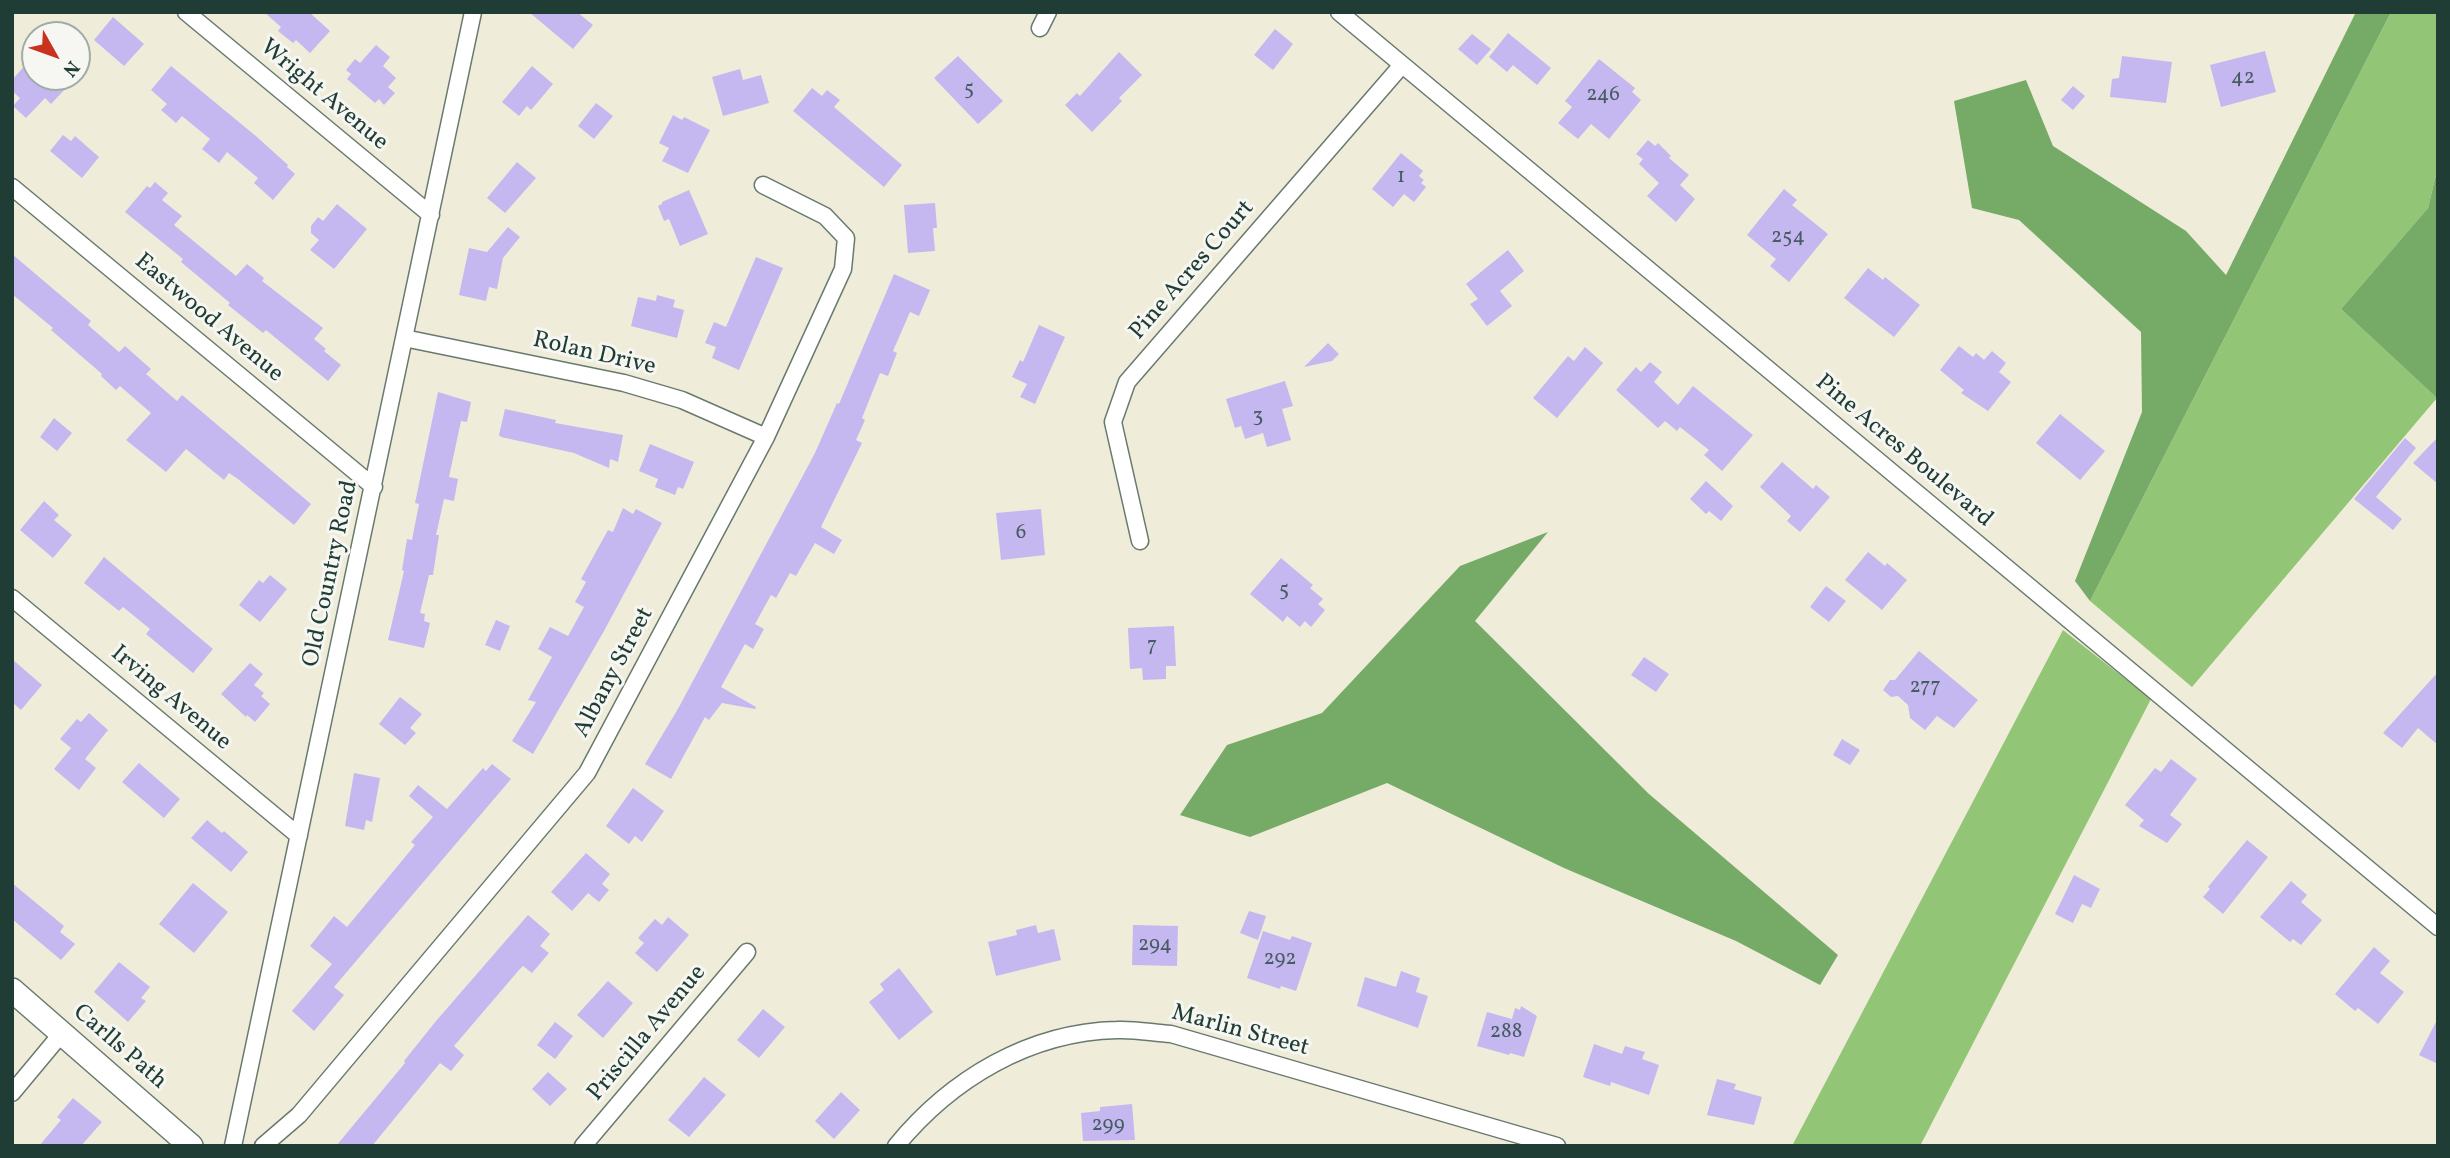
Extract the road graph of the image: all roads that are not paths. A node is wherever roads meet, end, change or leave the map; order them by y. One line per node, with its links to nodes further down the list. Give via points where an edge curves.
1 (186, 12): 9 (street, Wright Avenue)
2 (473, 12): 9 (street, Old Country Road)
3 (1048, 12): 5 (street)
4 (1339, 12): 6 (street, Pine Acres Boulevard)
5 (1040, 28)
6 (1402, 65): 13 (street, Pine Acres Court, via 1127,382 1113,422); 16 (street, Pine Acres Boulevard)
7 (763, 185): 11 (street, Albany Street, via 825,216 846,238 843,269)
8 (12, 187): 12 (street, Eastwood Avenue)
9 (431, 215): 10 (street, Old Country Road)
10 (404, 338): 11 (street, Rolan Drive, via 624,383 682,400); 12 (street, Old Country Road)
11 (766, 437): 23 (street, Albany Street, via 587,773 299,1115)
12 (374, 487): 15 (street, Old Country Road)
13 (1140, 541)
14 (12, 598): 15 (street, Irving Avenue)
15 (299, 836): 22 (street, Old Country Road)
16 (2438, 927)
17 (747, 952): 24 (street, Priscilla Avenue)
18 (12, 990): 19 (street, Carlls Path)
19 (62, 1033): 20 (street); 21 (street, Carlls Path)
20 (12, 1093)
21 (191, 1146)
22 (233, 1146)
23 (263, 1146)
24 (583, 1146)
25 (896, 1146): 26 (street, Marlin Street, via 910,1128 991,1063 1072,1034 1118,1030 1171,1034)
26 (1558, 1146)

